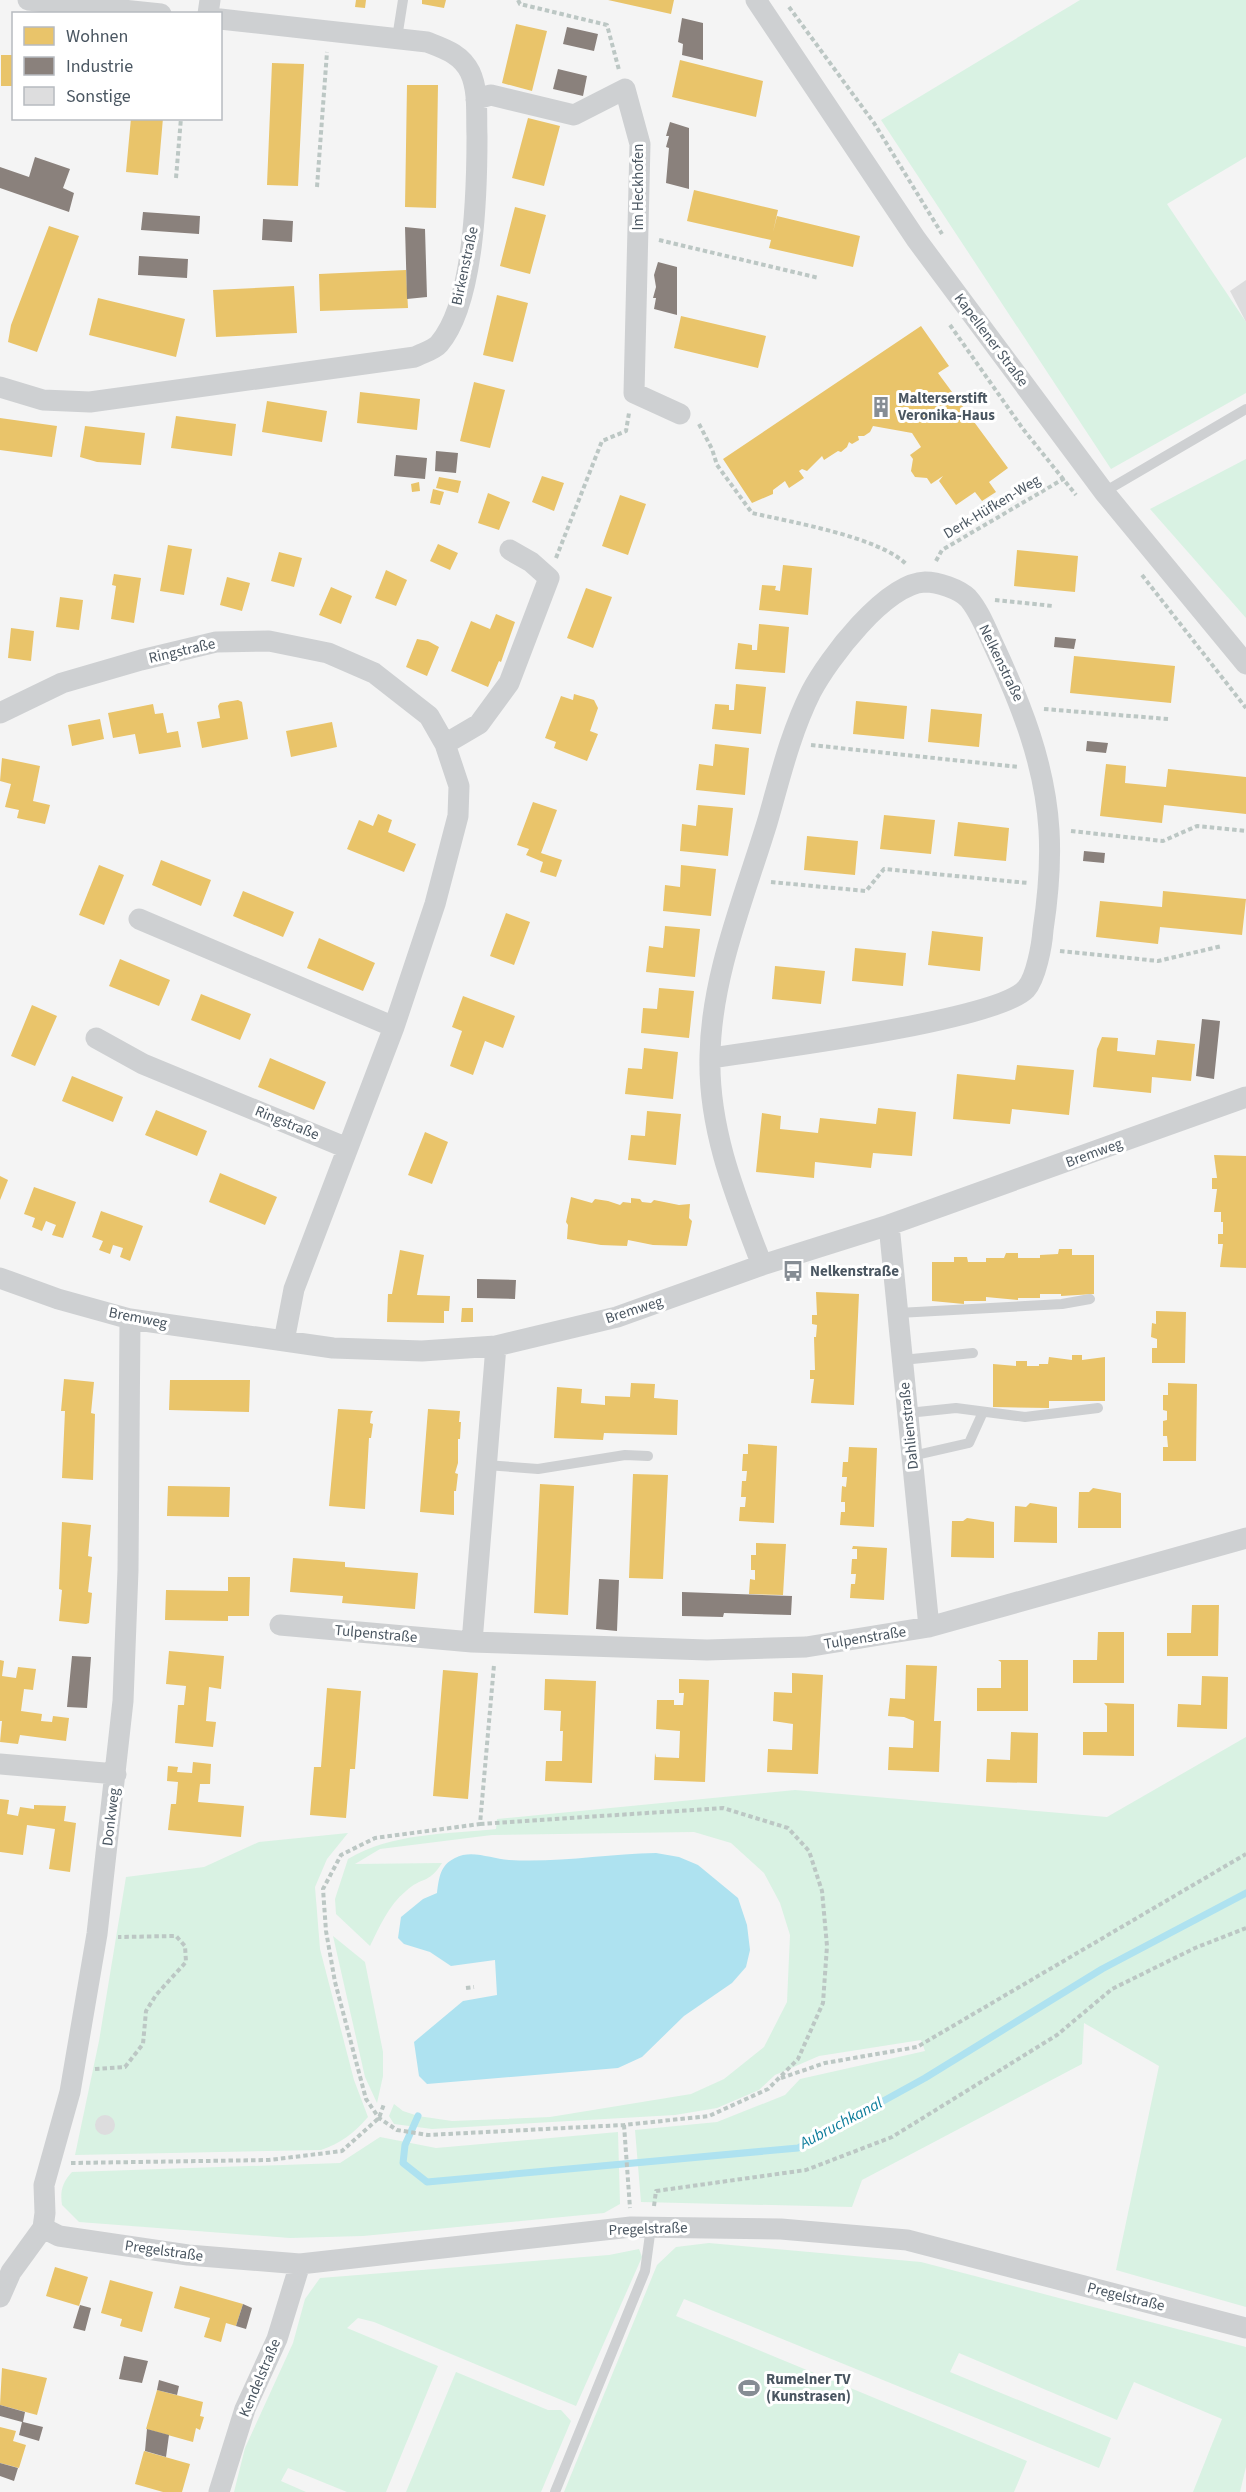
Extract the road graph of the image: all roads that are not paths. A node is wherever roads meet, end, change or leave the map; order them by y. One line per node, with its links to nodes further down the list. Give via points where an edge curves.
1 (28, 0): 4 (street)
2 (403, 0): 6 (lane)
3 (756, 0): 11 (street, Kapellener Straße, via 916,239)
4 (142, 12)
5 (222, 20): 6 (street, Birkenstraße)
6 (397, 38): 7 (street, Birkenstraße, via 427,42 456,53 470,72)
7 (476, 99): 8 (street, Birkenstraße, via 477,201 471,243 454,316 439,345 416,357 90,402 43,400); 10 (street, Im Heckhofen, via 491,95 574,115 625,89 640,144 634,393)
8 (0, 387)
9 (1246, 409): 11 (lane)
10 (680, 414)
11 (1104, 492): 13 (street, Kapellener Straße)
12 (510, 550): 15 (street, via 549,578 509,682 479,724)
13 (1246, 664)
14 (0, 713): 15 (street, Ringstraße, via 62,683 141,660 216,642 269,641 328,652 374,673 429,716)
15 (445, 744): 17 (street, Ringstraße, via 459,786 458,816 435,904)
16 (139, 919): 17 (street)
17 (394, 1027): 21 (street, Ringstraße)
18 (96, 1038): 21 (street, Ringstraße, via 143,1064)
19 (710, 1058): 19 (street, Nelkenstraße, via 713,1011 749,880 789,743 813,688 853,633 898,590 925,582 948,586 968,598 986,629 1022,707 1040,769 1049,829 1049,885 1041,950 1027,988 1002,1004 921,1023); 23 (street, via 714,1125)
20 (1246, 1097): 22 (street, Bremweg)
21 (347, 1148): 28 (street, Ringstraße, via 294,1289)
22 (889, 1225): 23 (street, Bremweg); 26 (street, Dahlienstraße)
23 (762, 1265): 29 (street, Bremweg, via 617,1317)
24 (0, 1278): 27 (street, Bremweg)
25 (1090, 1299): 26 (lane)
26 (898, 1313): 31 (street, Dahlienstraße)
27 (130, 1319): 28 (street, Bremweg); 43 (street, Donkweg, via 128,1570)
28 (284, 1341): 29 (street, Bremweg, via 333,1348 422,1351)
29 (496, 1346): 37 (street)
30 (973, 1353): 31 (lane)
31 (902, 1360): 34 (street, Dahlienstraße)
32 (1098, 1408): 33 (lane, via 1025,1417)
33 (983, 1412): 34 (lane, via 956,1408); 36 (lane, via 969,1443)
34 (908, 1413): 36 (street, Dahlienstraße)
35 (648, 1456): 37 (lane, via 625,1455 538,1469)
36 (912, 1456): 40 (street, Dahlienstraße)
37 (486, 1465): 41 (street)
38 (1246, 1538): 40 (street, Tulpenstraße)
39 (280, 1625): 41 (street, Tulpenstraße)
40 (929, 1627): 41 (street, Tulpenstraße, via 806,1647 707,1650)
41 (472, 1642)
42 (0, 1764): 43 (street)
43 (116, 1774): 45 (street, Donkweg, via 97,1934 75,2066 44,2185)
44 (641, 2227): 46 (street, Pregelstraße); 48 (street, Pregelstraße, via 781,2229 907,2240); 50 (lane, via 645,2271)
45 (43, 2228): 46 (street, Pregelstraße, via 59,2236 188,2255); 47 (street, via 11,2272)
46 (300, 2264): 49 (street, Kendelstraße, via 277,2339 245,2409)
47 (0, 2297)
48 (1246, 2328)
49 (219, 2492)
50 (555, 2492)

